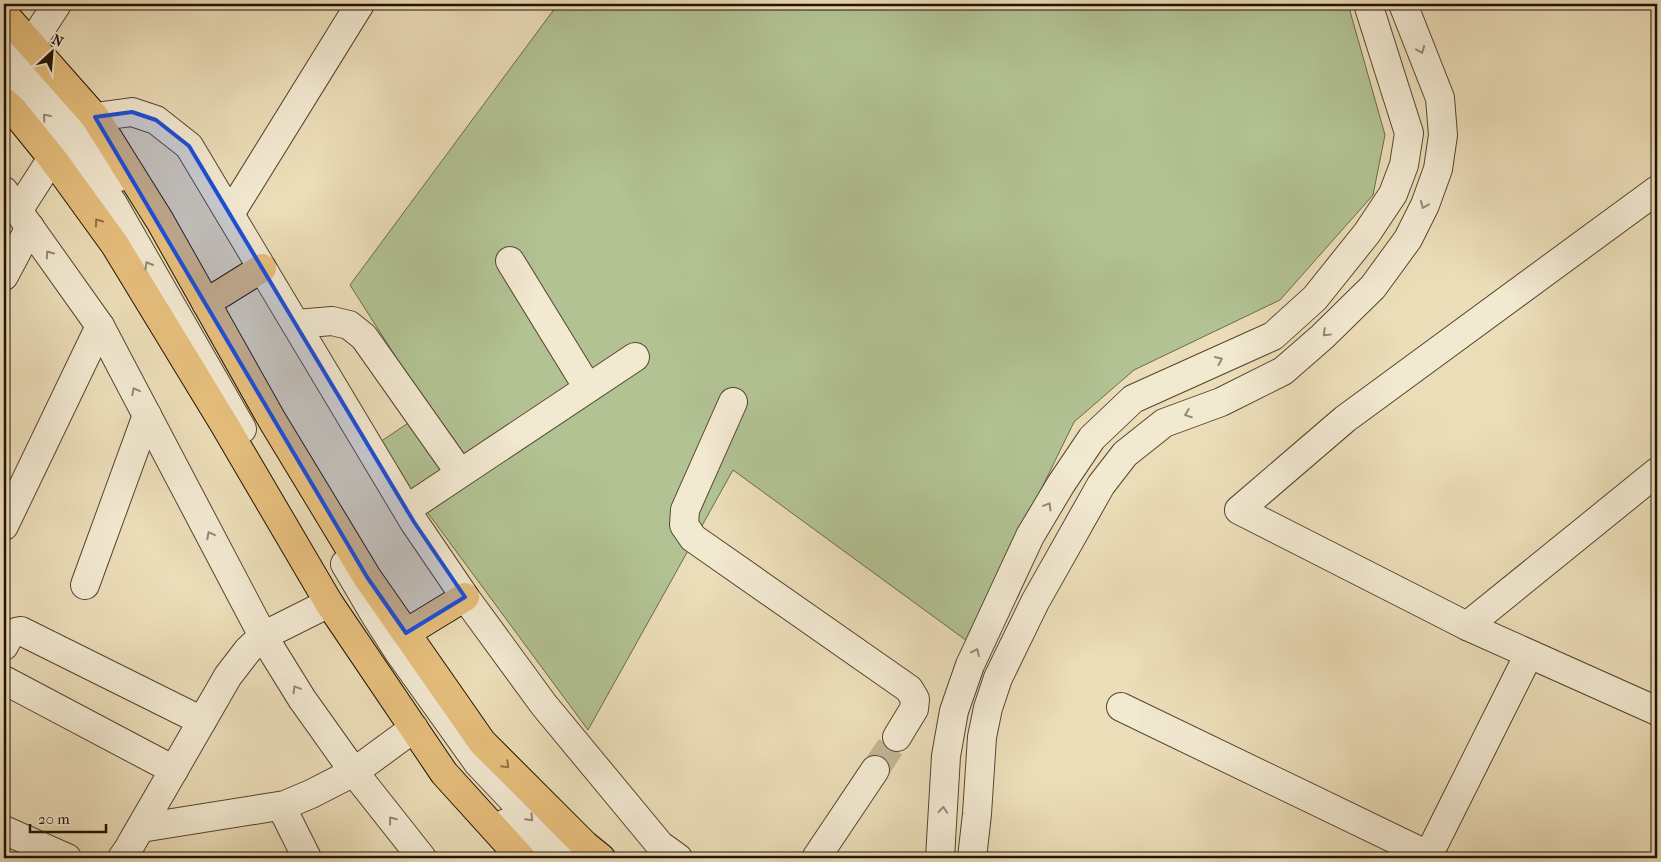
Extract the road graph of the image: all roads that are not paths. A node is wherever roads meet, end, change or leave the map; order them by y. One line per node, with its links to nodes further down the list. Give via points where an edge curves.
1 (57, 4): 7 (street)
2 (360, 4): 13 (street)
3 (1368, 4): 58 (street, one-way to 3, via 946,756 954,711 970,666 1030,536 1092,438 1133,399 1273,336 1314,298 1367,233 1393,194 1404,165 1409,133)
4 (1403, 4): 59 (street, one-way to 59, via 1440,98 1443,135 1438,169 1408,240 1373,287 1283,371 1221,402 1164,423 1125,454 1101,485 1035,602 998,678 982,737)
5 (4, 14): 7 (highway)
6 (4, 42): 10 (street, via 58,98)
7 (31, 44): 10 (highway)
8 (4, 72): 10 (street, one-way to 8, via 42,112)
9 (4, 102): 10 (highway, via 13,110)
10 (74, 136): 12 (street); 13 (street, via 132,112 156,120 189,146); 17 (highway, via 160,221); 30 (highway, one-way to 10, via 115,246); 53 (street, one-way to 10, via 462,776 357,626); 54 (street, one-way to 54, via 129,190 398,651 478,763)
11 (1657, 190): 31 (street, via 1345,419 1239,510)
12 (17, 209): 16 (street); 19 (street, one-way to 12)
13 (230, 214): 15 (street)
14 (510, 261): 21 (street)
15 (262, 268): 17 (highway); 18 (street)
16 (4, 276)
17 (206, 303): 32 (highway, via 362,569)
18 (296, 324): 25 (street, via 332,321 349,325 364,337); 26 (street)
19 (100, 326): 23 (street, one-way to 19); 27 (street)
20 (635, 357): 21 (street)
21 (588, 388): 25 (street)
22 (733, 402): 41 (street, via 685,510 684,525 693,538 909,689 915,699 914,709)
23 (147, 415): 28 (street); 33 (street, one-way to 23)
24 (1657, 472): 31 (street)
25 (460, 473): 26 (street)
26 (407, 509): 29 (street)
27 (4, 526)
28 (84, 585)
29 (465, 597): 32 (highway); 56 (street, via 544,705 660,845)
30 (330, 603): 33 (street); 40 (highway)
31 (1466, 626): 35 (street)
32 (406, 633): 55 (highway, one-way to 55, via 482,742)
33 (263, 636): 39 (street, via 228,676); 44 (street, one-way to 33, via 302,700)
34 (4, 646): 39 (street, via 14,632 21,631)
35 (1528, 654): 38 (street); 60 (street)
36 (4, 680): 42 (street)
37 (1121, 707): 60 (street)
38 (1656, 709)
39 (202, 721): 42 (street)
40 (414, 728): 44 (street); 52 (highway, via 444,773)
41 (897, 737)
42 (174, 770): 46 (street)
43 (875, 770): 57 (street)
44 (354, 772): 45 (street); 51 (street, one-way to 44)
45 (281, 806): 46 (street); 50 (street)
46 (141, 828): 49 (street)
47 (4, 830): 48 (street)
48 (67, 858)
49 (122, 858)
50 (307, 858)
51 (422, 858)
52 (521, 858)
53 (540, 858)
54 (568, 858)
55 (601, 858)
56 (678, 858)
57 (816, 858)
58 (940, 858)
59 (972, 858)
60 (1430, 858)

